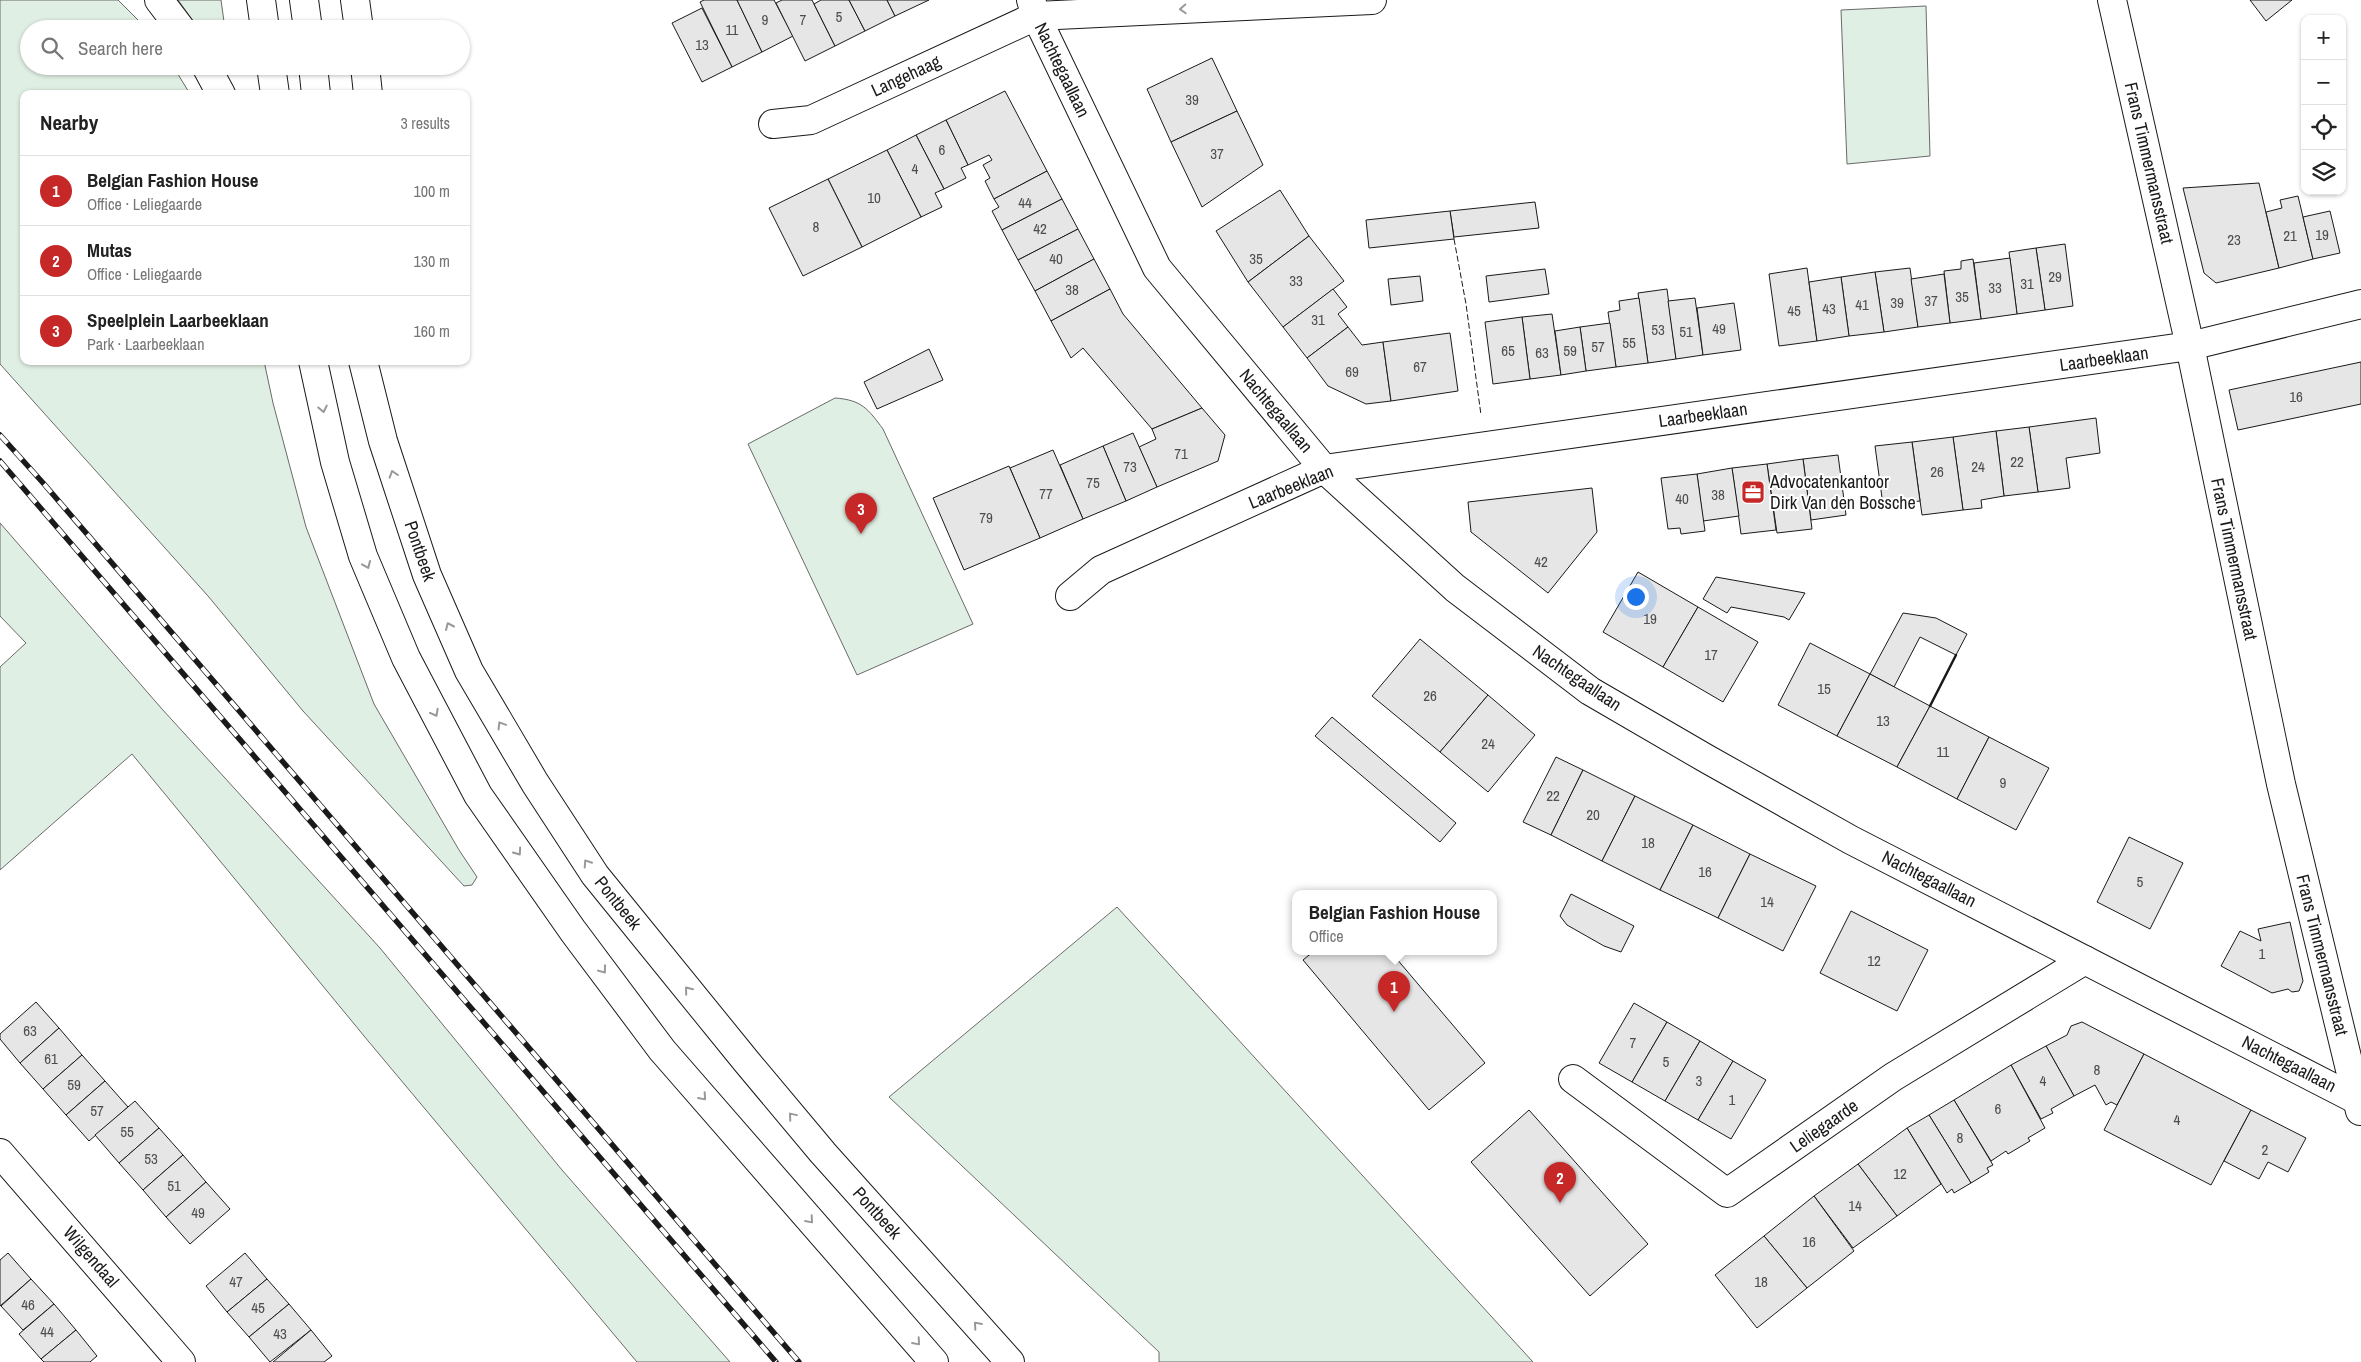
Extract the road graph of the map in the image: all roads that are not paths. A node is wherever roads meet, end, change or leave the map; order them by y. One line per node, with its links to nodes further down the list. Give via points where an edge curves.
1 (159, 0): 8 (main road)
2 (261, 0): 9 (main road)
3 (304, 0): 10 (main road)
4 (356, 0): 11 (main road)
5 (1372, 0): 7 (main road, one-way to 7)
6 (2112, 0): 22 (main road, Frans Timmermansstraat)
7 (1034, 8): 20 (main road, Langehaag, via 811,120); 25 (main road, Nachtegaallaan, via 1156,268)
8 (174, 20)
9 (264, 20)
10 (307, 20)
11 (358, 20)
12 (211, 75): 16 (main road)
13 (272, 75): 17 (main road)
14 (314, 75): 18 (main road)
15 (366, 75): 19 (main road)
16 (219, 90)
17 (274, 90)
18 (316, 90)
19 (368, 90)
20 (773, 124)
21 (2361, 304): 22 (main road, Laarbeeklaan)
22 (2190, 346): 25 (main road, Laarbeeklaan); 29 (main road, Frans Timmermansstraat, via 2281,784)
23 (314, 365): 32 (main road, one-way to 32, via 334,462 363,556 406,658 478,796 662,1050)
24 (365, 365): 33 (main road, Pontbeek, one-way to 24, via 823,1153 578,850 465,662 427,575 383,441)
25 (1324, 469): 26 (main road, Laarbeeklaan, via 1101,570); 27 (main road, Nachtegaallaan, via 1455,588 1590,691 1851,840)
26 (1070, 596)
27 (2085, 960): 28 (main road, Leliegaarde, via 1893,1077 1727,1194); 29 (main road, Nachtegaallaan)
28 (1573, 1079)
29 (2360, 1106)
30 (0, 1153): 31 (main road, Wilgendaal)
31 (182, 1362)
32 (934, 1362)
33 (1010, 1362)

